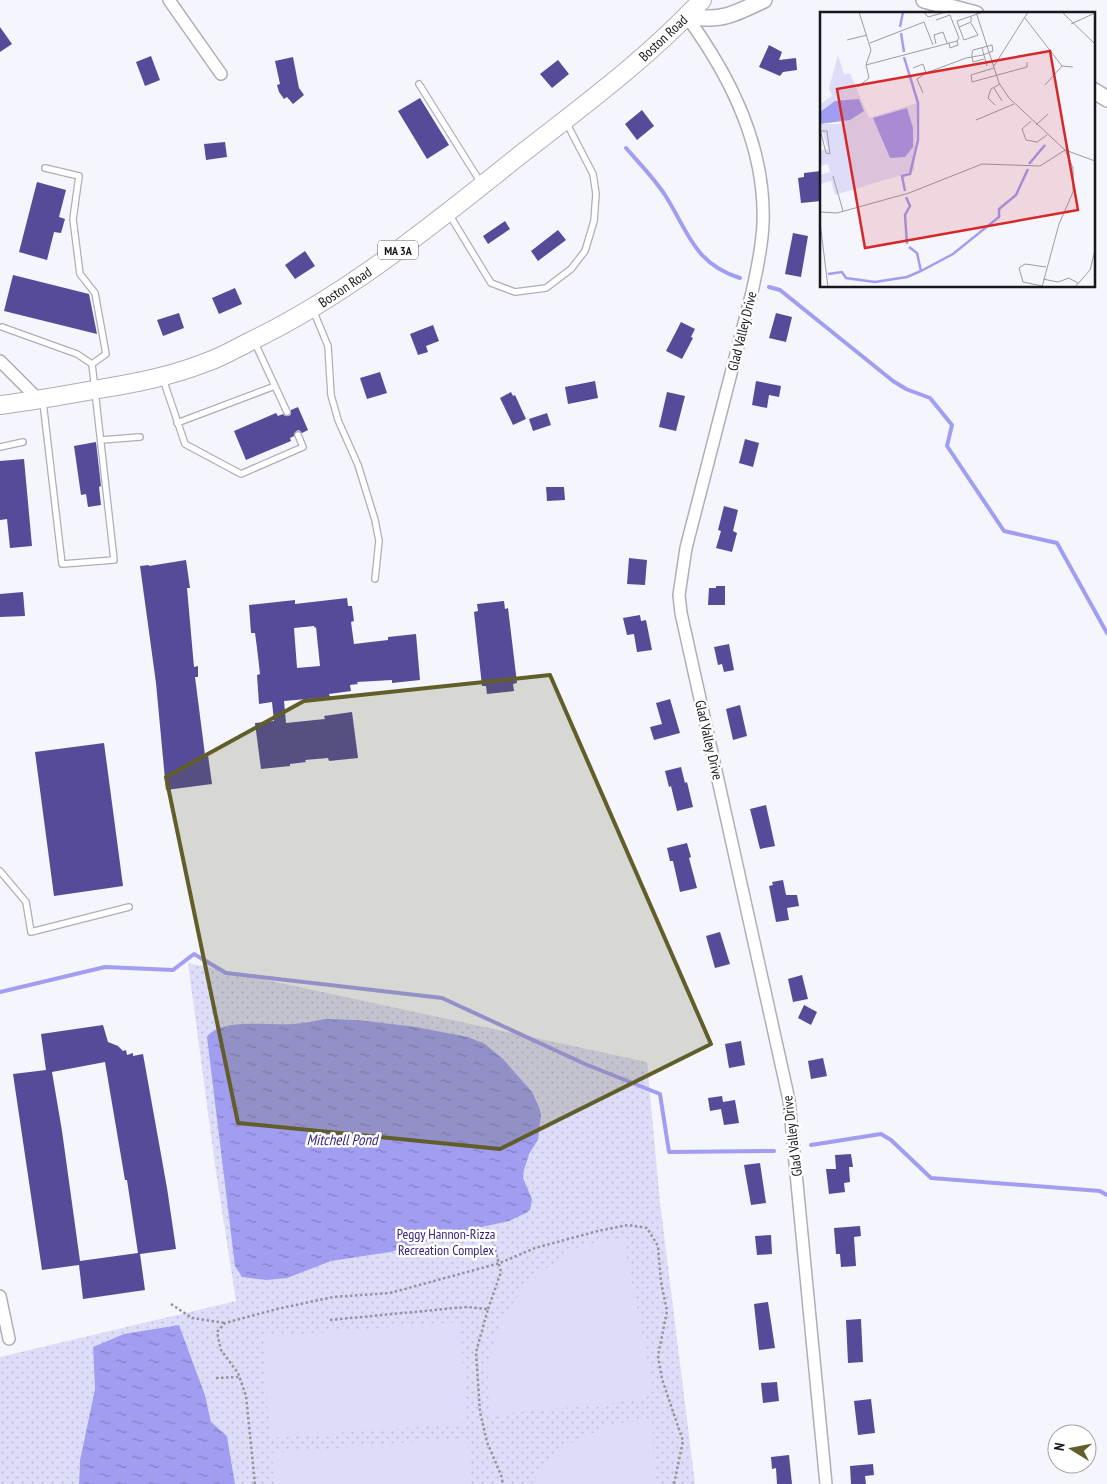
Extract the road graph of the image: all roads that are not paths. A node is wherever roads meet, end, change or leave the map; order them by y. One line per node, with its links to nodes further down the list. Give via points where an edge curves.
1 (169, 0): 7 (street)
2 (702, 0): 6 (main road, Boston Road / MA 3A)
3 (764, 0): 6 (street, via 721,18)
4 (924, 0): 5 (street)
5 (969, 12)
6 (687, 17): 11 (main road, Boston Road / MA 3A, via 634,65); 37 (street, Glad Valley Drive, via 719,65 742,111 762,184 763,225 752,292 686,548 680,589 681,613 789,1100)
7 (221, 74)
8 (419, 84): 13 (lane)
9 (1094, 91): 10 (street)
10 (1107, 99)
11 (564, 120): 13 (main road, Boston Road / MA 3A); 14 (lane, via 593,174 596,194 594,221 585,251 571,269 546,288 515,292 491,283)
12 (45, 168): 19 (lane, via 79,176 72,218 80,274 95,293 106,354)
13 (482, 185): 14 (main road, Boston Road / MA 3A)
14 (448, 212): 15 (main road, Boston Road / MA 3A, via 351,284)
15 (312, 308): 17 (main road, Boston Road / MA 3A); 32 (lane, via 328,346 331,395 338,420 358,464 375,520 379,541)
16 (2, 327): 19 (lane, via 77,354)
17 (254, 340): 20 (main road, Boston Road / MA 3A, via 208,362); 21 (lane)
18 (0, 361): 23 (street)
19 (92, 364): 22 (lane)
20 (162, 377): 22 (main road, Boston Road / MA 3A); 26 (lane)
21 (275, 386): 25 (lane); 26 (lane)
22 (95, 390): 23 (main road, Boston Road / MA 3A); 29 (lane)
23 (41, 400): 24 (main road, Boston Road / MA 3A); 29 (lane, via 62,564 114,560)
24 (0, 405)
25 (287, 412)
26 (177, 423): 27 (lane, via 184,444 241,474 303,447)
27 (298, 434)
28 (140, 437): 29 (lane)
29 (101, 440)
30 (23, 442): 31 (lane)
31 (0, 447)
32 (375, 579)
33 (0, 871): 34 (lane, via 26,902 31,932)
34 (129, 907)
35 (0, 1296): 36 (street)
36 (9, 1339)
37 (826, 1484)

